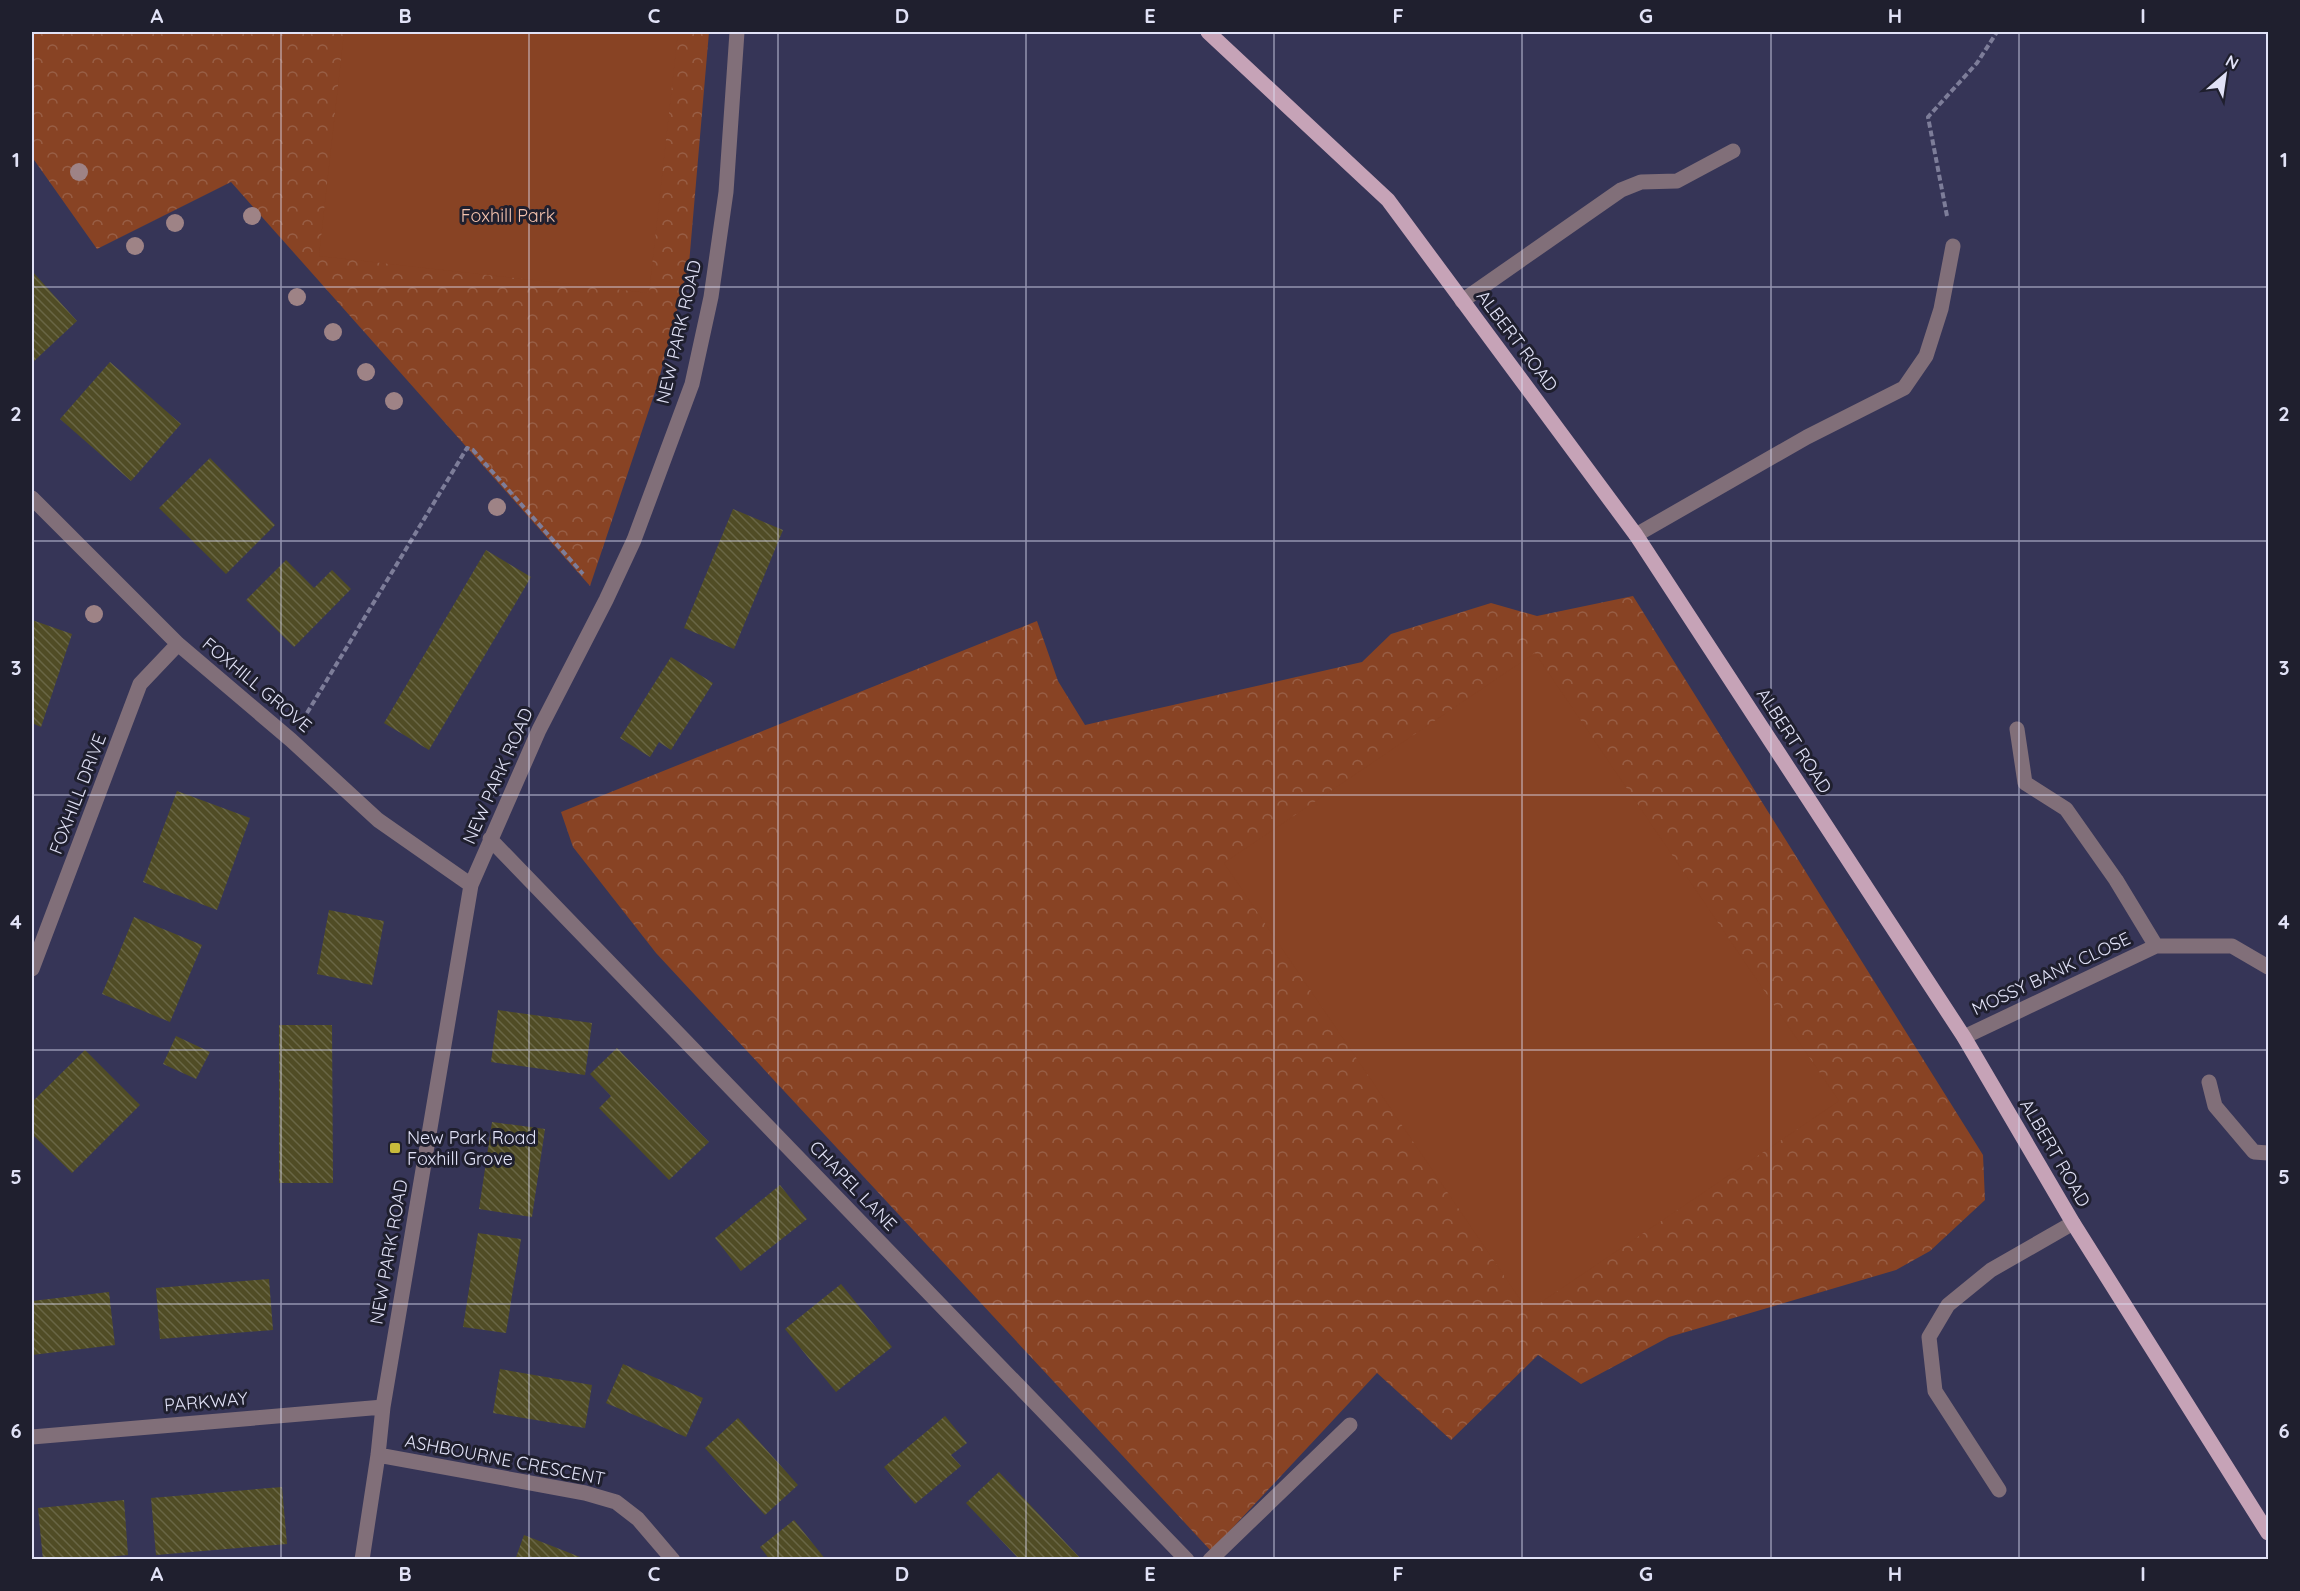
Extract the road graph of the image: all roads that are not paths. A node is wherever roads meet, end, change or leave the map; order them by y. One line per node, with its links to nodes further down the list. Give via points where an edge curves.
1 (737, 32): 10 (street, NEW PARK ROAD, via 726,192 711,297 692,384 638,530)
2 (1208, 32): 5 (main road, ALBERT ROAD, via 1388,200)
3 (1733, 151): 5 (street, via 1677,181 1641,182 1621,190)
4 (1953, 246): 7 (street, via 1941,309 1926,356 1904,388 1806,437)
5 (1462, 301): 7 (main road, ALBERT ROAD)
6 (32, 498): 8 (street, FOXHILL GROVE)
7 (1636, 535): 15 (main road, ALBERT ROAD)
8 (178, 644): 11 (street, FOXHILL GROVE, via 378,820); 14 (street, FOXHILL DRIVE, via 140,684)
9 (2017, 729): 12 (street, MOSSY BANK CLOSE, via 2025,783 2066,809)
10 (490, 839): 11 (street, NEW PARK ROAD); 27 (street, CHAPEL LANE)
11 (471, 885): 19 (street, NEW PARK ROAD)
12 (2156, 946): 13 (street, MOSSY BANK CLOSE, via 2232,946); 15 (street, MOSSY BANK CLOSE)
13 (2268, 967)
14 (32, 969)
15 (1964, 1037): 18 (main road, ALBERT ROAD)
16 (2209, 1082): 17 (street, via 2215,1106 2254,1152)
17 (2268, 1153)
18 (2073, 1223): 23 (street, via 1991,1270 1948,1305 1929,1337 1935,1391); 24 (main road, ALBERT ROAD)
19 (383, 1407): 21 (street, PARKWAY); 22 (street, NEW PARK ROAD)
20 (1350, 1425): 28 (street)
21 (32, 1437)
22 (378, 1455): 25 (street, NEW PARK ROAD); 26 (street, ASHBOURNE CRESCENT, via 616,1502 638,1519)
23 (1999, 1490)
24 (2268, 1533)
25 (362, 1560)
26 (673, 1560)
27 (1187, 1560)
28 (1210, 1560)

